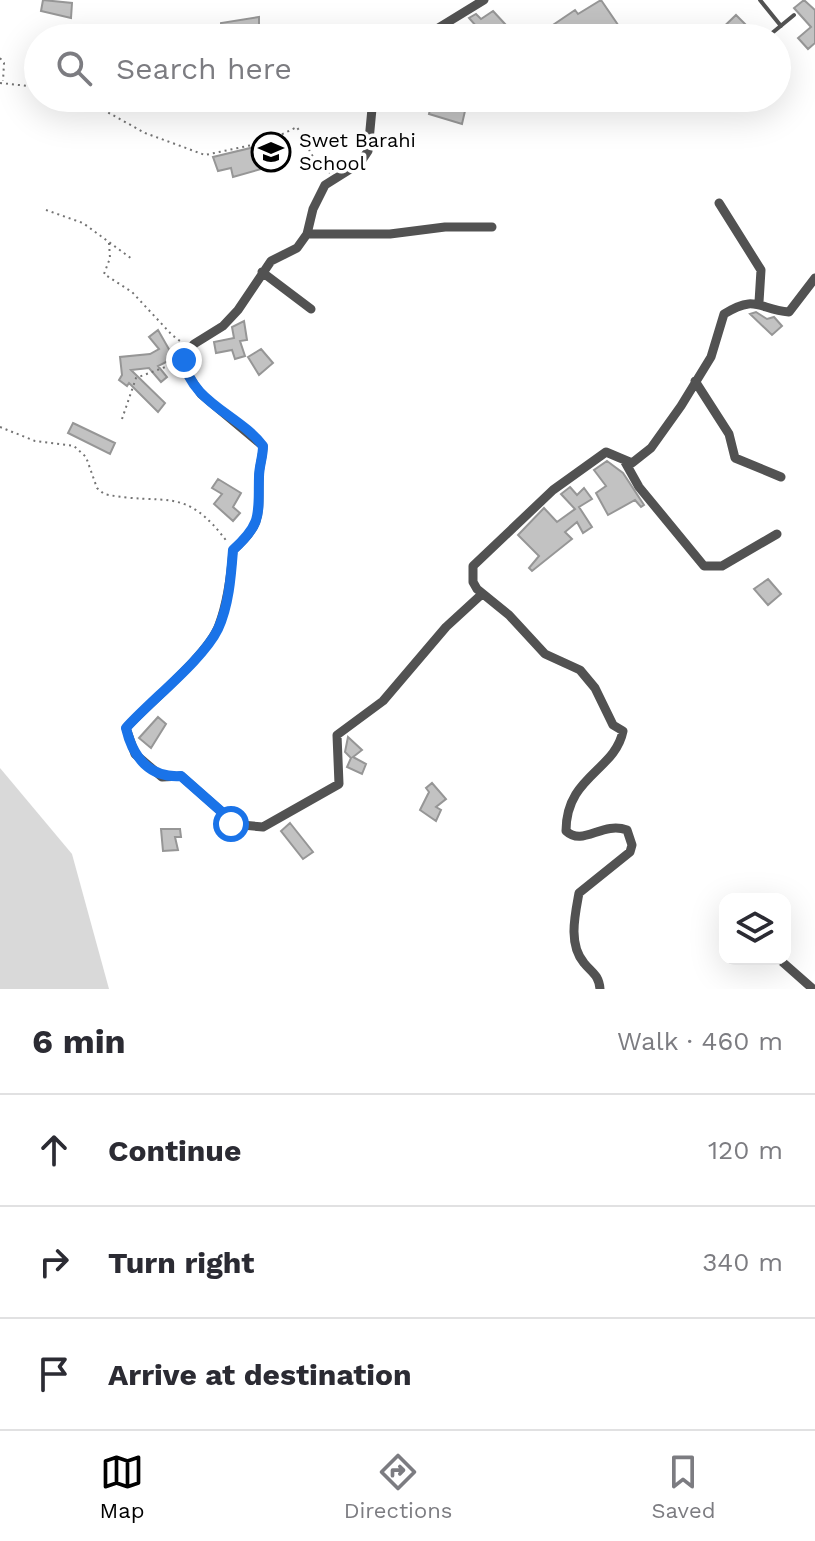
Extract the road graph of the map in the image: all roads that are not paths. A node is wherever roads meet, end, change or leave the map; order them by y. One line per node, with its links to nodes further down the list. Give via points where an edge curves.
1 (484, 0): 4 (street)
2 (760, 0): 5 (lane)
3 (794, 15): 6 (lane)
4 (445, 24)
5 (779, 24)
6 (783, 24)
7 (372, 112): 10 (street, via 368,151 320,192)
8 (719, 203): 13 (street, via 761,270)
9 (492, 227): 10 (street)
10 (307, 234): 11 (street, via 297,248)
11 (262, 272): 14 (street); 19 (street, via 238,310 184,360 201,394 263,446 258,519 233,550 219,627 206,649 126,728 135,754 162,777 181,776 231,824 263,827 339,784 337,735 383,701 446,627)
12 (815, 278): 13 (street, via 789,312)
13 (759, 302): 15 (street, via 724,314 714,350)
14 (311, 309)
15 (695, 381): 16 (street, via 651,448 632,463); 17 (street, via 729,434 735,458)
16 (625, 462): 18 (street, via 704,566 722,566); 19 (street, via 606,452 553,490 473,566 473,582)
17 (781, 477)
18 (777, 534)
19 (482, 594): 21 (street, via 545,654 580,670 613,725 623,731 620,744 575,793 566,820 572,837 618,827 627,830 632,845 579,893 577,952 599,978)
20 (786, 965): 22 (street)
21 (600, 989)
22 (813, 989)

